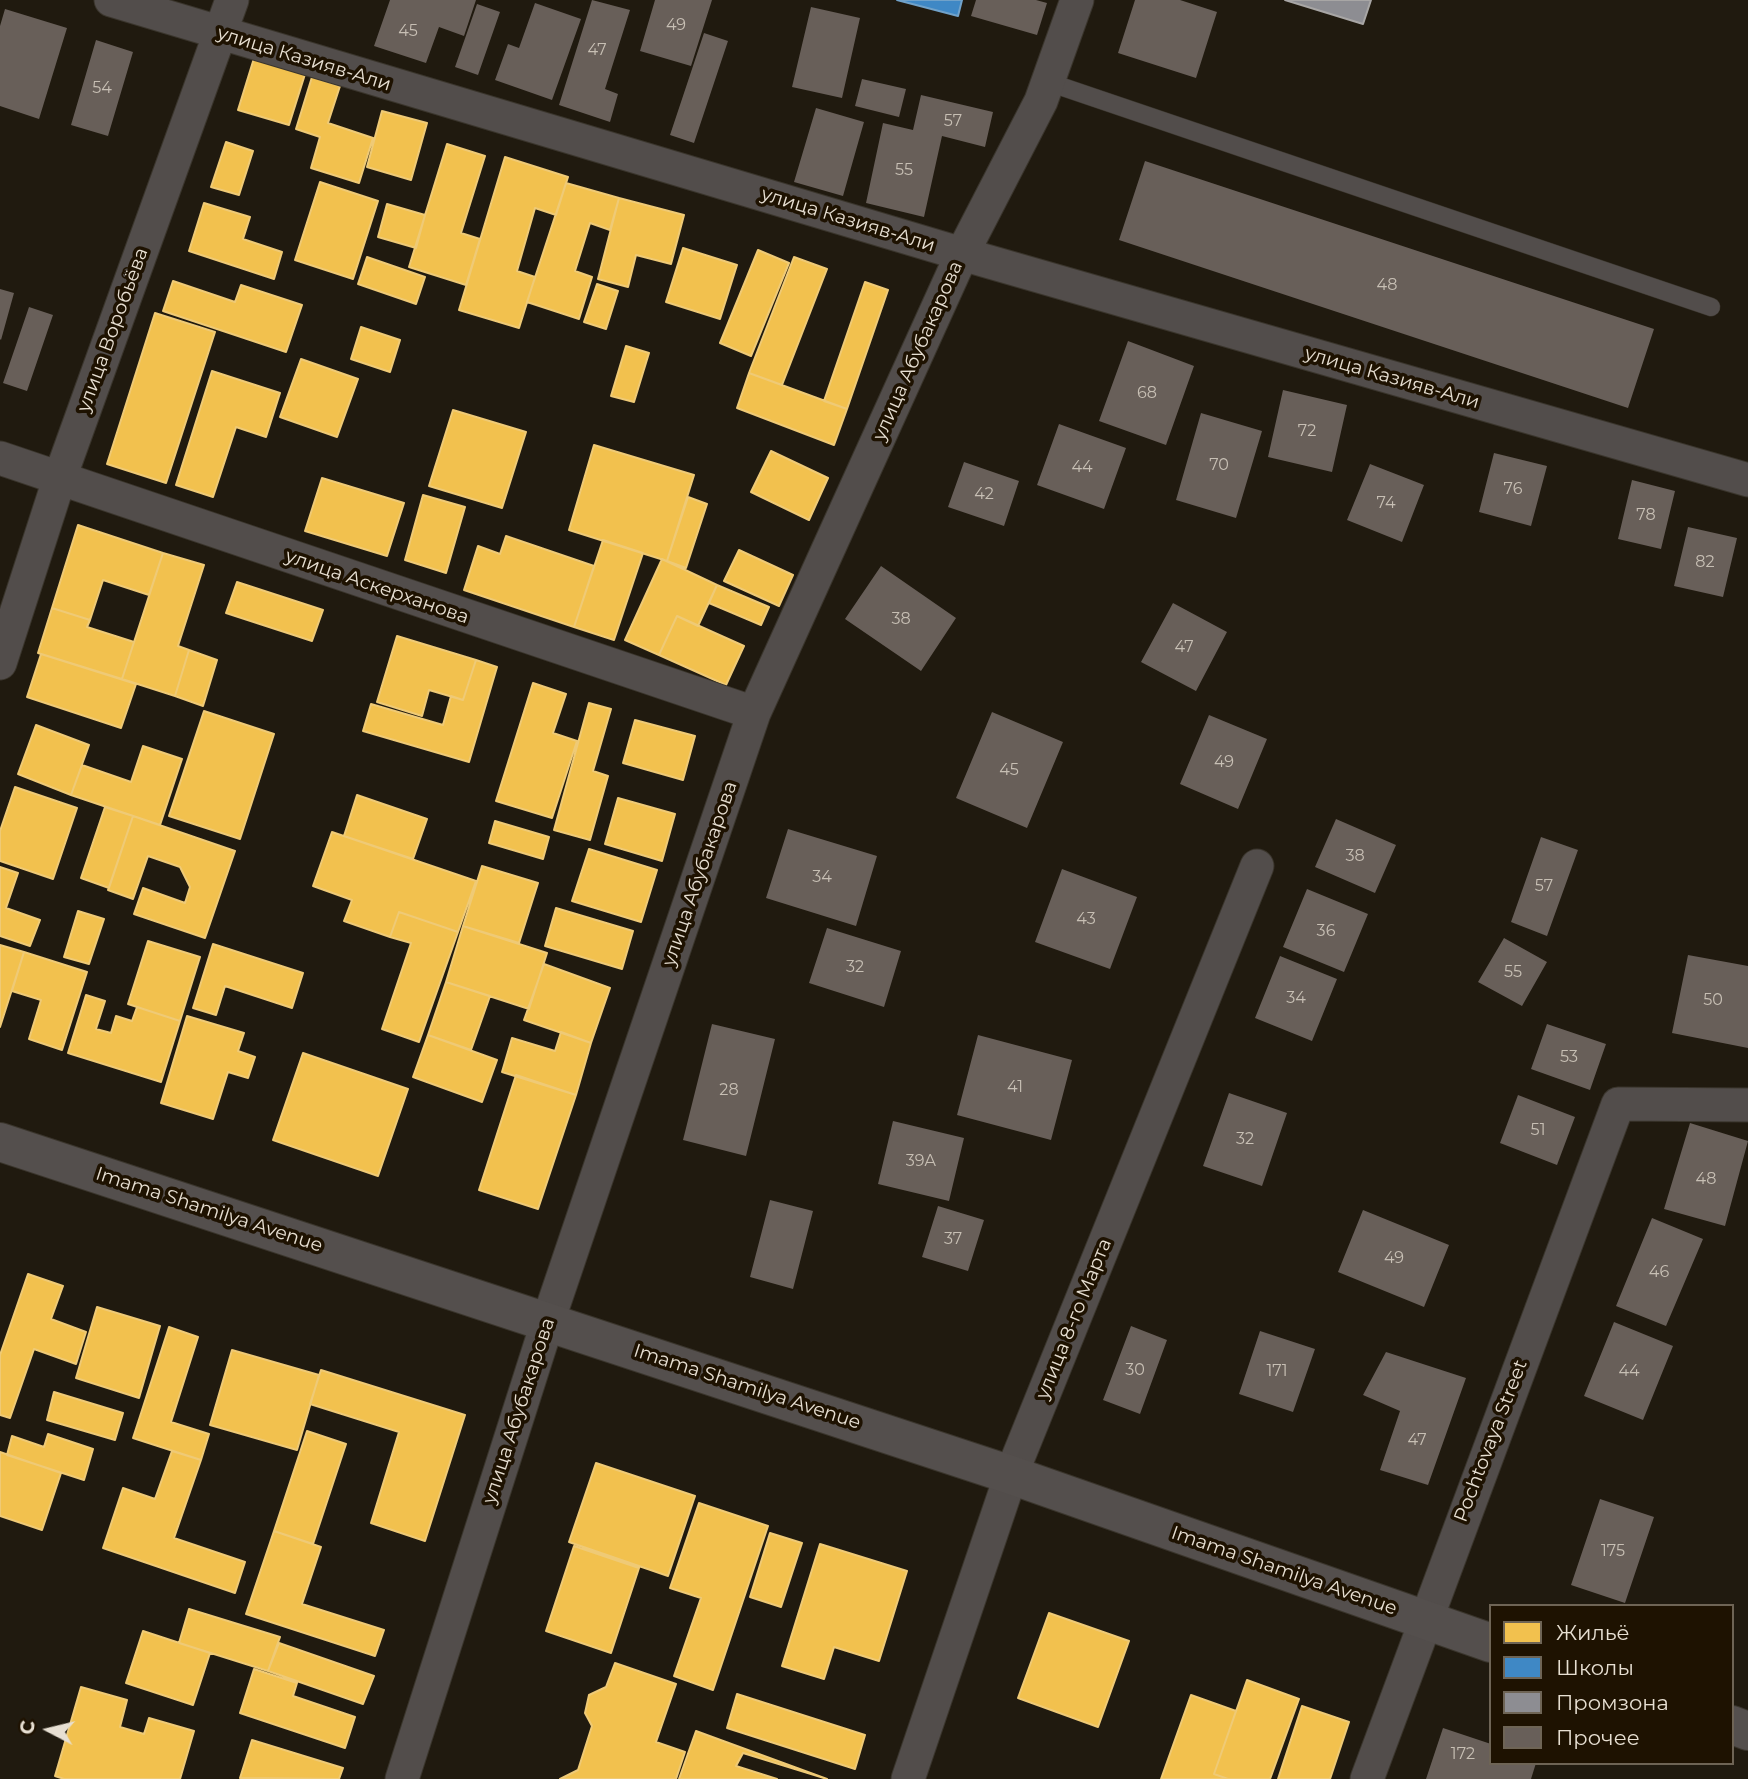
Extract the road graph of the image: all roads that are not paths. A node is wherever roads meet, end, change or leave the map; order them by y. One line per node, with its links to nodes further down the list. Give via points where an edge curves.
1 (111, 0): 4 (street, улица Казияв-Али)
2 (232, 0): 4 (street, улица Воробьёва)
3 (1077, 0): 5 (street, улица Абубакарова)
4 (220, 34): 6 (street, улица Казияв-Али); 9 (street, улица Воробьёва)
5 (1048, 82): 6 (street, улица Абубакарова); 7 (lane)
6 (962, 254): 10 (street, улица Казияв-Али); 12 (street, улица Абубакарова)
7 (1711, 307)
8 (0, 458): 9 (street, улица Аскерханова)
9 (59, 480): 11 (street, улица Воробьёва); 12 (street, улица Аскерханова)
10 (1748, 480)
11 (0, 663)
12 (754, 713): 16 (street, улица Абубакарова)
13 (1257, 866): 17 (street, улица 8-го Марта)
14 (1748, 1105): 18 (street, Pochtovaya Street, via 1618,1104)
15 (0, 1142): 16 (main road, Imama Shamilya Avenue)
16 (548, 1321): 17 (main road, Imama Shamilya Avenue); 20 (street, улица Абубакарова)
17 (1011, 1475): 18 (main road, Imama Shamilya Avenue); 21 (street, улица 8-го Марта)
18 (1424, 1620): 19 (main road, Imama Shamilya Avenue); 22 (street, Pochtovaya Street)
19 (1489, 1642)
20 (402, 1779)
21 (908, 1779)
22 (1367, 1779)

